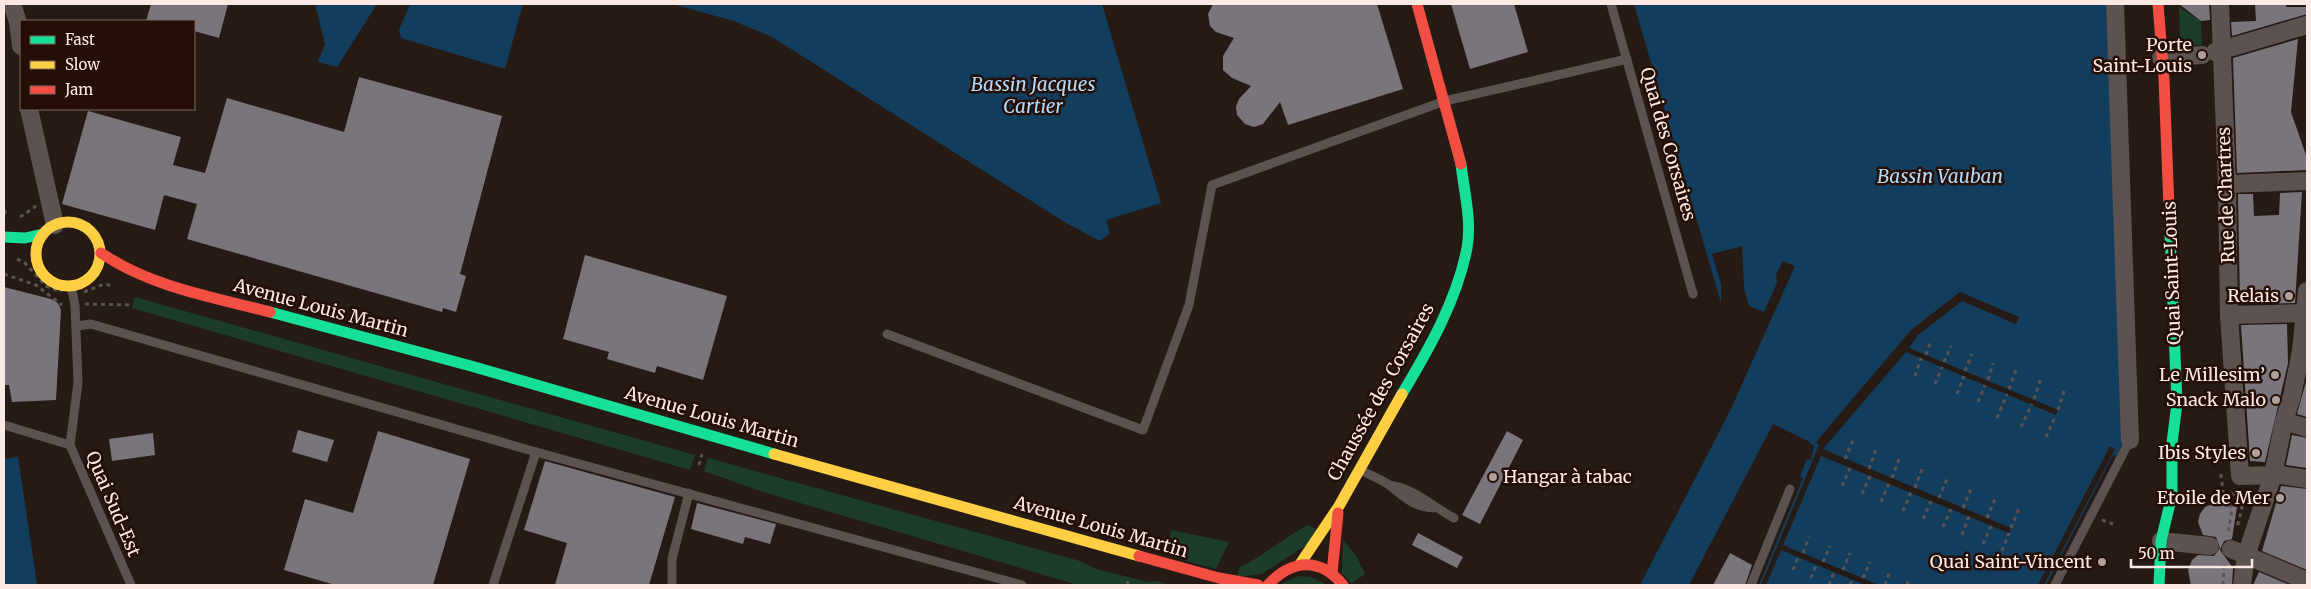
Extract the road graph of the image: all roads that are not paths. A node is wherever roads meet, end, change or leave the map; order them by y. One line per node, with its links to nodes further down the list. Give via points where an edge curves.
1 (12, 4): 8 (street)
2 (1416, 4): 12 (street, Chaussée des Corsaires)
3 (1611, 4): 11 (lane, Quai des Corsaires)
4 (2115, 4): 35 (street)
5 (2158, 4): 10 (street, Quai Saint-Louis)
6 (2220, 4): 9 (street, Rue de Chartres)
7 (2307, 25): 9 (street)
8 (20, 38)
9 (2213, 52): 10 (street); 15 (street, Rue de Chartres)
10 (2161, 58): 45 (street, Quai Saint-Louis, via 2177,403 2172,443 2172,495)
11 (1627, 59): 12 (lane); 25 (lane, Quai des Corsaires)
12 (1445, 101): 29 (lane, via 1212,185 1189,305 1143,430); 38 (street, Chaussée des Corsaires, via 1466,191 1467,247 1442,323)
13 (29, 110): 16 (street, via 45,190)
14 (2307, 181): 15 (street)
15 (2227, 184): 27 (street, Rue de Chartres)
16 (49, 230): 17 (street, via 25,238); 19 (street, via 76,223 85,227 99,243); 20 (street, via 38,244)
17 (4, 237)
18 (4, 245): 20 (street)
19 (101, 254): 21 (street); 22 (street, Avenue Louis Martin)
20 (36, 258): 23 (street, via 44,276 52,282)
21 (104, 274): 22 (street, Avenue Louis Martin); 23 (street)
22 (156, 282): 55 (street, Avenue Louis Martin, via 471,366 1219,578)
23 (71, 286): 28 (lane, Quai Sud-Est)
24 (2307, 291): 26 (street)
25 (1693, 294)
26 (2305, 313): 27 (street); 30 (street)
27 (2230, 315): 39 (street, Rue de Chartres, via 2232,482)
28 (76, 326): 36 (lane, Quai Sud-Est, via 78,383); 37 (lane, via 91,324)
29 (887, 334)
30 (2304, 351): 31 (street)
31 (2300, 390): 32 (street)
32 (2284, 421): 34 (street); 39 (street)
33 (4, 425): 36 (lane)
34 (2307, 428)
35 (2130, 440): 59 (lane)
36 (70, 445): 51 (lane, Quai Sud-Est)
37 (536, 452): 42 (lane); 52 (lane)
38 (1358, 469): 43 (street, Chaussée des Corsaires); 44 (lane, via 1389,485 1407,489)
39 (2273, 475): 40 (street); 47 (street)
40 (2307, 479)
41 (1790, 489): 58 (lane)
42 (690, 493): 53 (lane, via 672,559); 54 (lane)
43 (1339, 506): 48 (street, Chaussée des Corsaires); 49 (street, Chaussée des Corsaires)
44 (1454, 518)
45 (2161, 541): 46 (street); 60 (street)
46 (2210, 546)
47 (2237, 546): 50 (street); 61 (street)
48 (1300, 564): 49 (street, via 1312,564); 56 (street, via 1281,572)
49 (1332, 573): 57 (street)
50 (2307, 581)
51 (131, 585)
52 (493, 585)
53 (672, 585)
54 (1022, 585)
55 (1258, 585)
56 (1268, 585)
57 (1343, 585)
58 (1751, 585)
59 (2055, 585)
60 (2159, 585)
61 (2242, 585)

